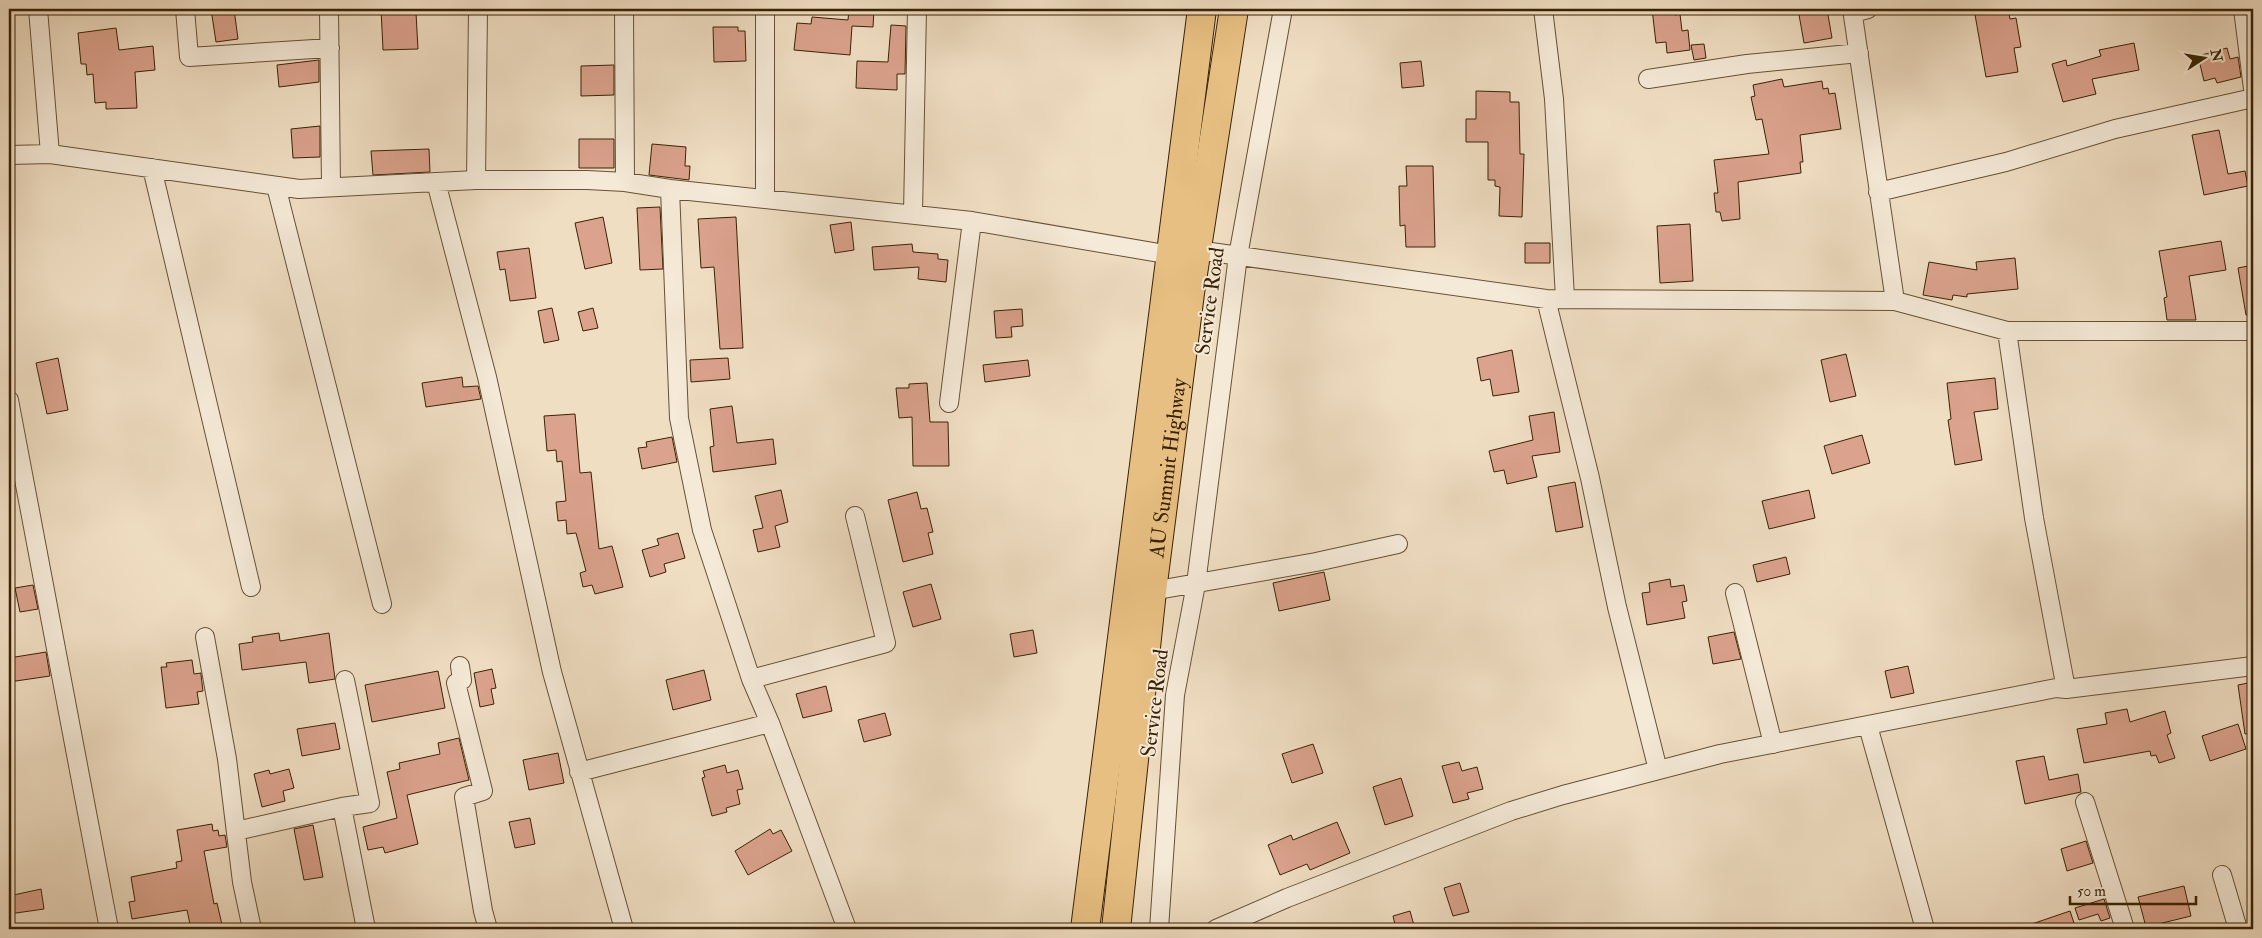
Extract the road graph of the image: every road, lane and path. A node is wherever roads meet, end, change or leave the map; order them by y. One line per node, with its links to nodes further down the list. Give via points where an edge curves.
1 (38, 9): 20 (street)
2 (185, 9): 14 (street, via 189,57)
3 (329, 9): 14 (street)
4 (478, 9): 22 (street)
5 (624, 9): 24 (street)
6 (765, 9): 29 (street)
7 (917, 9): 30 (street)
8 (1202, 9): 32 (main road, AU Summit Highway)
9 (1234, 9): 32 (main road, AU Summit Highway)
10 (1283, 9): 33 (street, Service Road)
11 (1543, 9): 34 (street, via 1554,99)
12 (2243, 9): 17 (street)
13 (1858, 10): 15 (street)
14 (330, 48): 26 (street)
15 (1859, 53): 16 (street, via 1747,64); 28 (street)
16 (1648, 79)
17 (2253, 90)
18 (2253, 98): 28 (street, via 2115,129 2006,162)
19 (9, 154): 20 (street)
20 (50, 154): 21 (street)
21 (152, 168): 25 (street); 44 (street)
22 (476, 180): 23 (street); 24 (street)
23 (436, 182): 26 (street); 58 (street, via 487,377 552,672)
24 (625, 182): 27 (street)
25 (276, 186): 26 (street, via 299,189); 47 (street)
26 (331, 187)
27 (670, 189): 29 (street); 51 (street, via 679,418 702,530)
28 (1878, 192): 36 (street)
29 (766, 197): 30 (street)
30 (913, 213): 31 (street)
31 (972, 221): 32 (street); 40 (street)
32 (1184, 252): 33 (street); 45 (main road, AU Summit Highway); 69 (main road, AU Summit Highway)
33 (1238, 256): 35 (street); 43 (street, Service Road)
34 (1565, 298): 35 (street); 36 (street)
35 (1546, 299): 57 (street, via 1590,478 1616,607)
36 (1895, 301): 38 (street)
37 (2253, 331): 38 (street)
38 (2007, 332): 53 (street, via 2034,518)
39 (9, 400): 63 (street)
40 (949, 403)
41 (855, 516): 51 (street, via 886,643)
42 (1398, 544): 43 (street)
43 (1196, 584): 45 (street); 71 (street, Service Road, via 1175,695)
44 (251, 587)
45 (1152, 591): 70 (main road, AU Summit Highway)
46 (1735, 593): 56 (street)
47 (382, 604)
48 (205, 637): 61 (street)
49 (460, 666): 66 (street, via 462,680 456,683 483,791 464,797 482,911)
50 (2253, 666): 53 (street)
51 (752, 679): 54 (street)
52 (345, 680): 60 (street, via 370,803)
53 (2066, 690): 55 (street, via 2056,688)
54 (770, 723): 58 (street); 68 (street)
55 (1868, 726): 56 (street); 73 (street)
56 (1774, 744): 57 (street)
57 (1658, 770): 72 (street, via 1511,811)
58 (580, 772): 67 (street)
59 (2085, 802): 74 (street)
60 (342, 807): 61 (street); 65 (street)
61 (236, 831): 64 (street)
62 (2222, 875): 75 (street)
63 (109, 929)
64 (252, 929)
65 (366, 929)
66 (488, 929)
67 (624, 929)
68 (847, 929)
69 (1085, 929)
70 (1116, 929)
71 (1159, 929)
72 (1216, 929)
73 (1925, 929)
74 (2125, 929)
75 (2238, 929)

